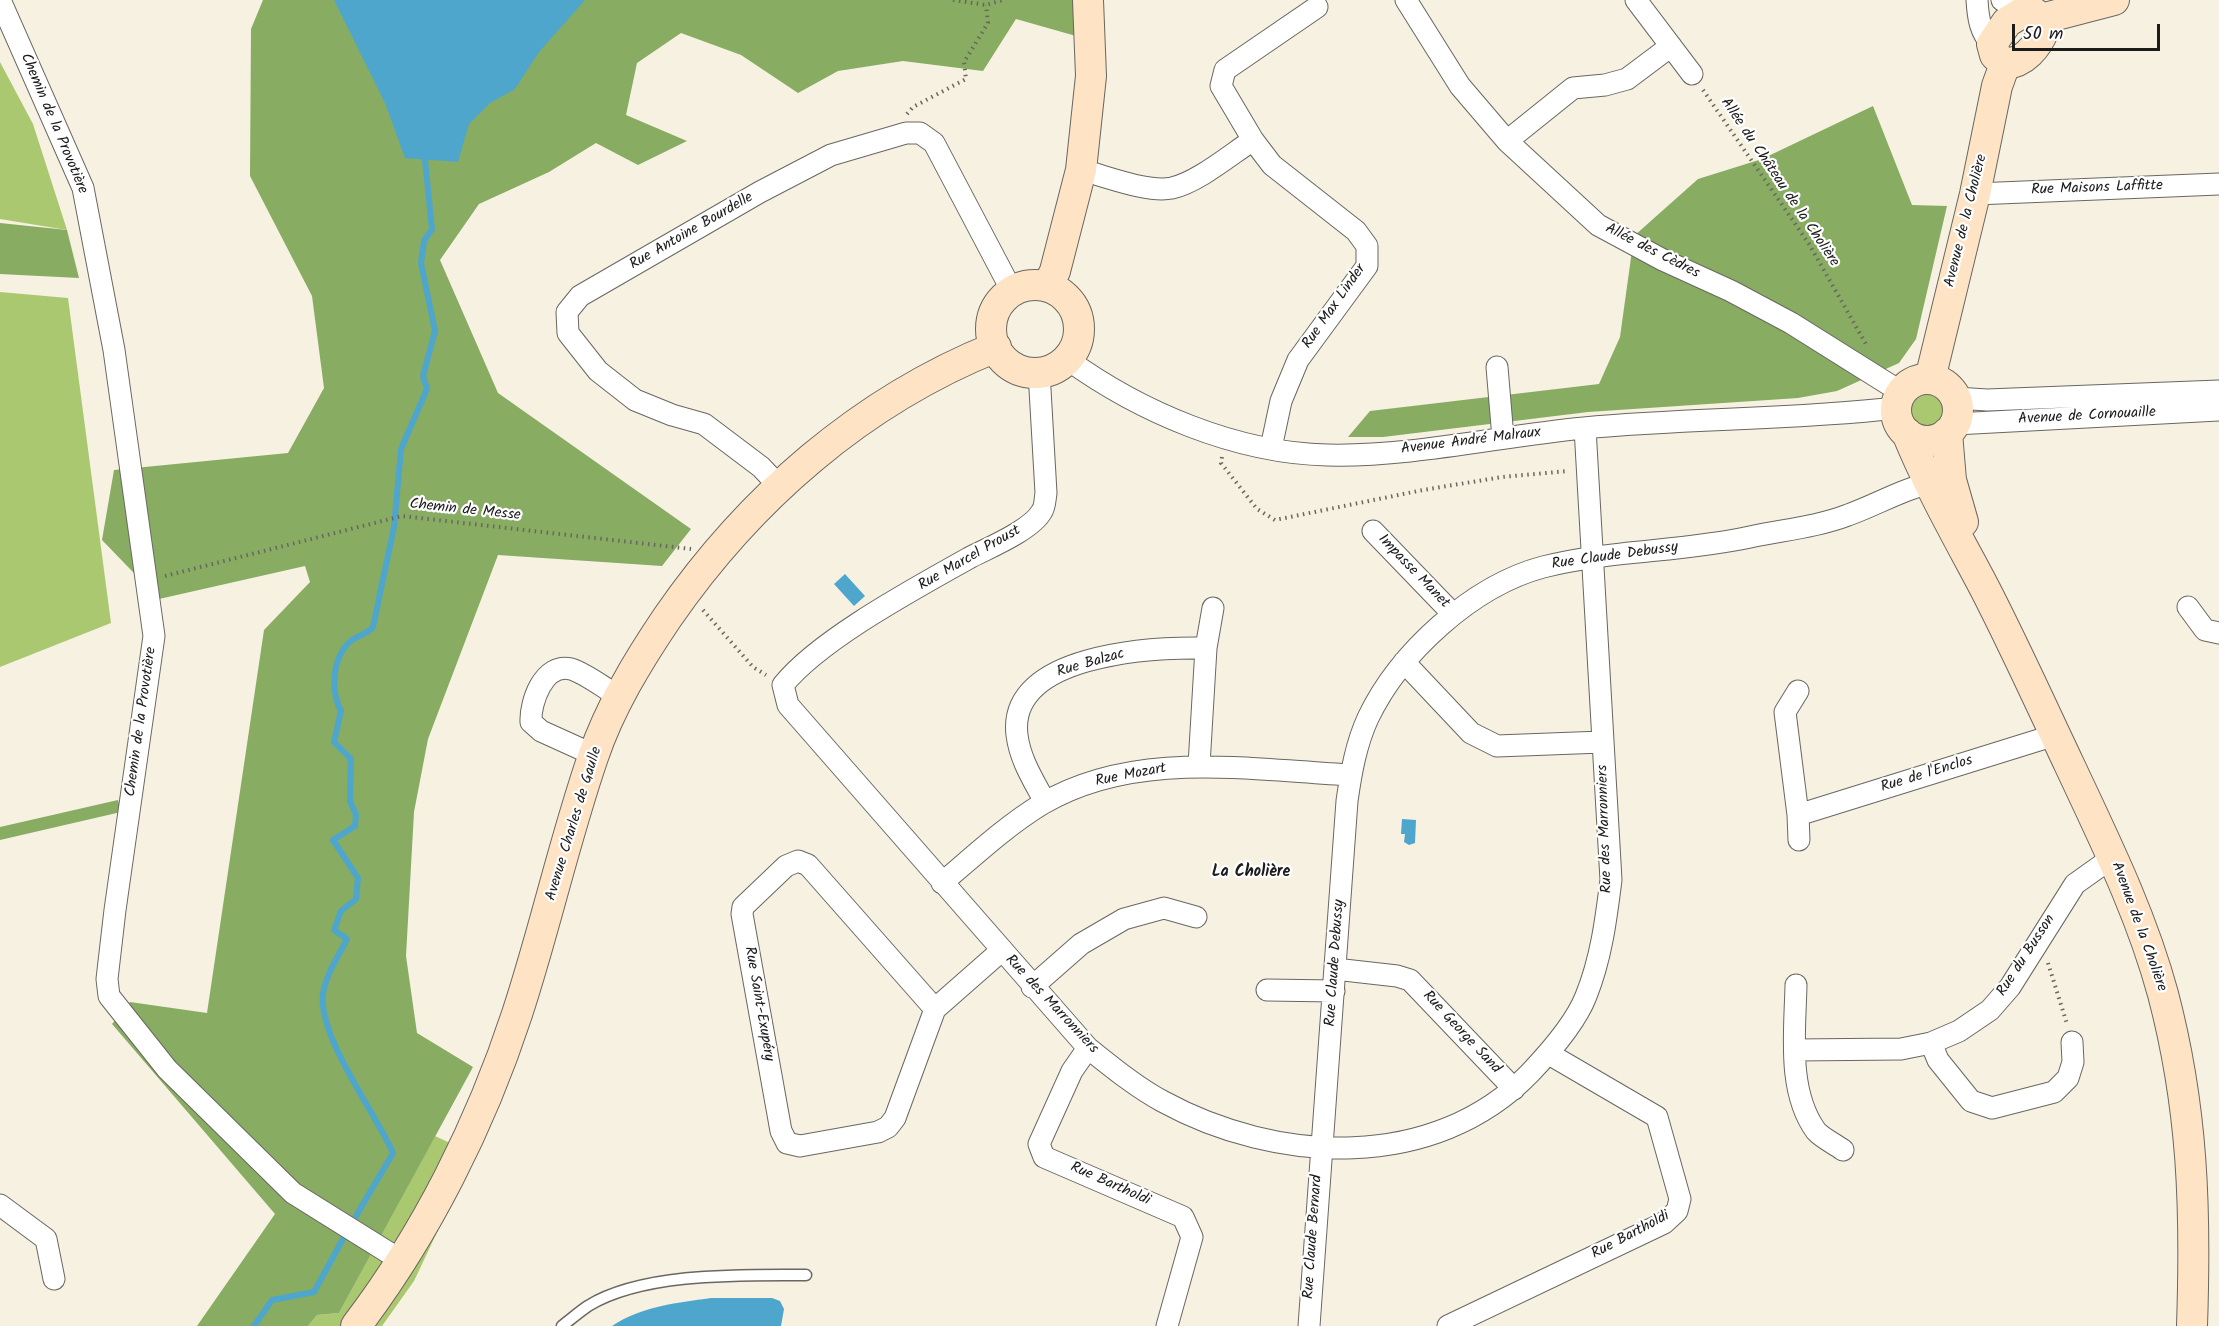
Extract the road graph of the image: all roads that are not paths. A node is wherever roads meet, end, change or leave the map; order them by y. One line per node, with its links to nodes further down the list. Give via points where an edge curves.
1 (0, 0): 71 (street, Chemin de la Provotière, via 83,188 114,350 154,636 115,910 107,979 110,996 167,1069 293,1193)
2 (1088, 0): 14 (street, via 1091,75)
3 (1406, 0): 13 (street, Allée des Cèdres, via 1460,86)
4 (1635, 0): 9 (street)
5 (1977, 0): 10 (street, via 1985,38)
6 (2114, 0): 8 (street)
7 (1317, 7): 12 (street, Rue Max Linder, via 1225,70 1221,86)
8 (2021, 10): 10 (street, via 2044,30 2032,49 2015,63)
9 (1671, 46): 11 (street); 13 (street, via 1627,79 1573,88)
10 (1999, 54): 16 (street, Avenue de la Cholière, via 1997,86)
11 (1692, 74)
12 (1253, 140): 14 (street, via 1172,188 1152,188); 30 (street, Rue Max Linder, via 1272,165 1356,231 1367,246 1367,266 1298,360 1281,401)
13 (1507, 141): 26 (street, Allée des Cèdres, via 1598,225 1791,323 1870,372)
14 (1081, 170): 17 (street)
15 (2219, 184): 16 (street, Rue Maisons Laffitte)
16 (1975, 194): 23 (street, Avenue de la Cholière)
17 (1048, 286): 18 (street, via 1027,285); 20 (street, via 1067,298 1078,318 1078,340)
18 (1012, 291): 19 (street, via 993,316); 32 (street, Rue Antoine Bourdelle, via 934,143 920,133 906,133 831,155 580,296 567,312 568,333 598,371 635,400 704,424 761,467)
19 (996, 347): 22 (street, via 1010,365); 32 (street, Avenue Charles de Gaulle, via 943,370 885,403)
20 (1067, 359): 22 (street, via 1051,370); 30 (street, Avenue André Malraux, via 1141,405 1202,432)
21 (1497, 367): 29 (street)
22 (1039, 372): 41 (street, Rue Marcel Proust, via 1046,494 1042,512 1028,525 851,629 796,669)
23 (1930, 379): 26 (street, via 1914,381); 27 (street, via 1944,383)
24 (2219, 391): 27 (street, Avenue de Cornouaille, via 1987,400)
25 (2219, 410): 27 (street, Avenue de Cornouaille)
26 (1901, 411): 27 (street, via 1917,439 1929,441); 28 (street, Avenue André Malraux); 31 (street, Avenue de la Cholière)
27 (1953, 419): 31 (street, Avenue de la Cholière)
28 (1585, 428): 29 (street, Avenue André Malraux); 34 (street, Rue des Marronniers)
29 (1503, 438): 30 (street, Avenue André Malraux, via 1388,453 1326,455)
30 (1271, 448)
31 (1939, 481): 34 (street, Rue Claude Debussy, via 1831,520 1728,542); 44 (street, Avenue de la Cholière, via 1985,590)
32 (779, 486): 43 (street, Avenue Charles de Gaulle, via 716,551 682,596 642,654)
33 (1373, 531): 37 (street, Impasse Manet)
34 (1590, 560): 37 (street, Rue Claude Debussy, via 1542,567 1496,587); 45 (street, Rue des Marronniers)
35 (2188, 607): 38 (street, via 2205,630)
36 (1213, 608): 39 (street)
37 (1453, 614): 40 (street, Rue Claude Debussy)
38 (2219, 633)
39 (1206, 648): 47 (street); 49 (street, Rue Balzac, via 1142,650 1098,659 1061,669 1038,683 1022,704 1016,734 1024,763)
40 (1404, 662): 45 (street, via 1483,741 1497,746); 48 (street, Rue Claude Debussy, via 1367,720)
41 (783, 685): 53 (street, Rue des Marronniers, via 788,705)
42 (1798, 691): 50 (street, via 1785,712)
43 (620, 697): 46 (street, Avenue Charles de Gaulle); 46 (street, via 570,669 555,670 543,681 530,709 531,722 541,731)
44 (2055, 735): 50 (street, Rue de l'Enclos); 52 (street, Avenue de la Cholière)
45 (1602, 742): 66 (street, Rue des Marronniers, via 1611,880 1604,939 1586,998)
46 (594, 755): 71 (street, Avenue Charles de Gaulle, via 497,1071 459,1155)
47 (1199, 765): 48 (street, Rue Mozart); 49 (street, Rue Mozart, via 1148,770 1094,782)
48 (1351, 775): 56 (street, Rue Claude Debussy)
49 (1045, 802): 53 (street, Rue Mozart, via 1013,822)
50 (1798, 815): 51 (street)
51 (1799, 840)
52 (2113, 857): 63 (street, Rue du Busson, via 2075,884 2010,987 1990,1010 1959,1031); 79 (street, Avenue de la Cholière, via 2150,950 2183,1088 2194,1190)
53 (942, 883): 55 (street, Rue des Marronniers)
54 (1196, 917): 58 (street, via 1164,908 1124,919 1081,944)
55 (1001, 951): 58 (street, Rue des Marronniers); 61 (street, Rue Saint-Exupéry)
56 (1335, 969): 60 (street, Rue Claude Debussy); 67 (street, Rue George Sand, via 1410,980)
57 (1796, 985): 65 (street)
58 (1032, 987): 64 (street, Rue des Marronniers)
59 (1267, 990): 60 (street)
60 (1334, 991): 68 (street, Rue Claude Debussy)
61 (935, 1009): 61 (street, Rue Saint-Exupéry, via 895,1119 888,1127 800,1146 786,1143 743,907 786,866 798,861 808,865)
62 (2073, 1042): 63 (street, via 2068,1078 2054,1092 1992,1108 1971,1101 1938,1060)
63 (1931, 1043): 65 (street, Rue du Busson, via 1901,1049)
64 (1088, 1048): 68 (street, Rue des Marronniers, via 1163,1102 1267,1139); 76 (street, Rue Bartholdi, via 1072,1071 1039,1144 1044,1157 1183,1217 1192,1237)
65 (1795, 1050): 69 (street, via 1799,1099 1817,1132)
66 (1549, 1054): 67 (street, Rue des Marronniers); 78 (street, Rue Bartholdi, via 1657,1117 1680,1199 1677,1212 1664,1223)
67 (1514, 1089): 68 (street, Rue des Marronniers, via 1479,1115 1427,1137 1389,1146)
68 (1320, 1147): 77 (street, Rue Claude Bernard)
69 (1843, 1150)
70 (0, 1205): 73 (street, via 46,1239)
71 (402, 1261): 74 (street, Avenue Charles de Gaulle)
72 (806, 1275): 75 (lane, via 659,1283 589,1305)
73 (54, 1279)
74 (356, 1326)
75 (562, 1326)
76 (1167, 1326)
77 (1309, 1326)
78 (1448, 1326)
79 (2192, 1326)

